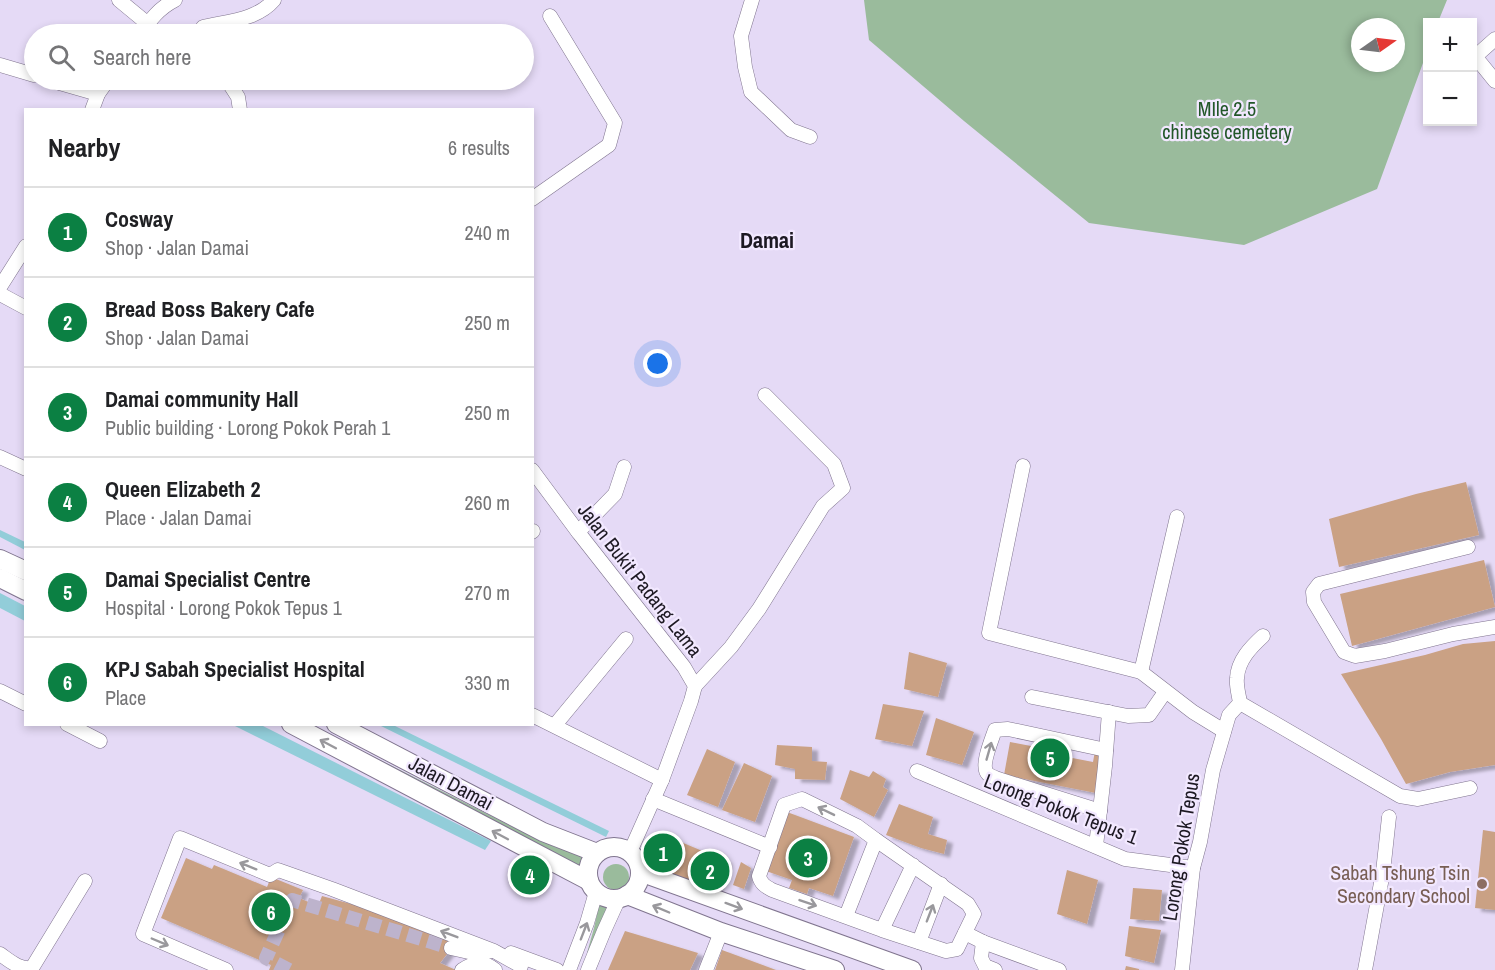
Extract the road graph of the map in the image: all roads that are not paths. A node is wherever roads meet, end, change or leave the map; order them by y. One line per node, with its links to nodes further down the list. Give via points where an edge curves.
1 (118, 0): 6 (street)
2 (175, 0): 7 (street)
3 (274, 0): 8 (street, via 266,9)
4 (752, 0): 19 (street, via 741,36 751,92 791,130)
5 (550, 16): 20 (street, via 615,123 609,145)
6 (140, 24)
7 (149, 24)
8 (217, 24)
9 (1495, 39): 12 (street, via 1477,55)
10 (0, 64): 11 (street)
11 (24, 72)
12 (1495, 81)
13 (84, 90): 16 (street)
14 (101, 90): 16 (street)
15 (233, 90): 18 (street)
16 (98, 94): 17 (street)
17 (93, 108)
18 (240, 108)
19 (810, 137)
20 (534, 198)
21 (24, 249): 22 (street)
22 (0, 287)
23 (0, 294): 24 (street)
24 (24, 307)
25 (765, 395): 42 (street, via 834,464 843,488 824,506 738,638)
26 (0, 457): 29 (street)
27 (1023, 466): 41 (street, via 989,633)
28 (624, 467): 32 (street, via 615,494)
29 (24, 469)
30 (534, 473): 32 (street, Jalan Bukit Padang Lama)
31 (1177, 517): 41 (street)
32 (578, 532): 42 (street, Jalan Bukit Padang Lama)
33 (1468, 548): 38 (street, via 1319,584 1313,592 1314,602 1344,652 1355,656)
34 (0, 559): 35 (main road)
35 (24, 570)
36 (0, 578): 37 (main road)
37 (24, 590)
38 (1495, 627)
39 (1263, 636): 47 (street, via 1248,650 1239,668)
40 (626, 639): 50 (street)
41 (1141, 672): 43 (street)
42 (695, 686): 58 (street, Jalan Bukit Padang Lama)
43 (1165, 692): 48 (street, via 1149,715); 54 (street)
44 (2, 696): 46 (street)
45 (1032, 697): 48 (street)
46 (24, 703)
47 (1240, 703): 54 (street, Lorong Pokok Tepus, via 1229,716); 59 (street, via 1400,796 1418,799)
48 (1109, 712): 56 (street)
49 (534, 716): 50 (street)
50 (555, 725): 58 (street)
51 (70, 726): 55 (street)
52 (295, 726): 73 (main road, Jalan Damai, one-way to 52)
53 (340, 726): 67 (main road, Jalan Damai, via 543,832)
54 (1224, 732): 69 (street, Lorong Pokok Tepus)
55 (100, 741)
56 (1106, 750): 61 (street); 61 (street, one-way to 56, via 998,779 986,772 986,766 995,730 1000,728)
57 (917, 771): 65 (street, Lorong Pokok Tepus 1)
58 (662, 780): 60 (street, Jalan Bukit Padang Lama)
59 (1470, 788)
60 (653, 799): 64 (street); 66 (street, Jalan Bukit Padang Lama)
61 (1100, 811): 65 (street)
62 (1389, 817): 97 (street)
63 (876, 840): 64 (street, one-way to 64, via 857,826 802,799 784,805); 68 (street); 75 (street)
64 (770, 846): 75 (street, one-way to 75, via 759,876 763,885)
65 (1096, 846): 69 (street, Lorong Pokok Tepus 1, via 1125,859)
66 (630, 852): 67 (main road, via 613,847); 70 (main road)
67 (597, 853): 73 (main road, via 588,874)
68 (913, 865): 72 (street); 76 (street)
69 (1194, 867): 96 (street, Lorong Pokok Tepus)
70 (640, 872): 74 (main road, via 636,885); 93 (main road, one-way to 93)
71 (85, 881): 83 (street, via 32,968 24,969)
72 (941, 884): 78 (street, via 968,904 974,914); 79 (street, one-way to 72)
73 (593, 887): 74 (main road, via 603,897); 89 (street, one-way to 73, via 587,923)
74 (623, 897): 77 (main road, one-way to 74); 90 (street)
75 (846, 916): 76 (street)
76 (882, 930): 79 (street)
77 (721, 932): 91 (street); 92 (main road)
78 (965, 933): 79 (street, via 957,950 945,951); 80 (street)
79 (919, 942)
80 (983, 942): 94 (street, via 981,957 985,966); 95 (street)
81 (451, 948): 82 (street, via 473,953)
82 (494, 951): 84 (street); 85 (street, one-way to 85, via 278,870 270,875 180,838 142,934); 88 (street, via 512,953)
83 (0, 954)
84 (521, 969)
85 (226, 970)
86 (462, 970): 87 (street, via 474,963)
87 (495, 970)
88 (557, 970)
89 (569, 970)
90 (588, 970)
91 (706, 970)
92 (835, 970)
93 (912, 970)
94 (995, 970)
95 (1059, 970)
96 (1182, 970)
97 (1365, 970)

